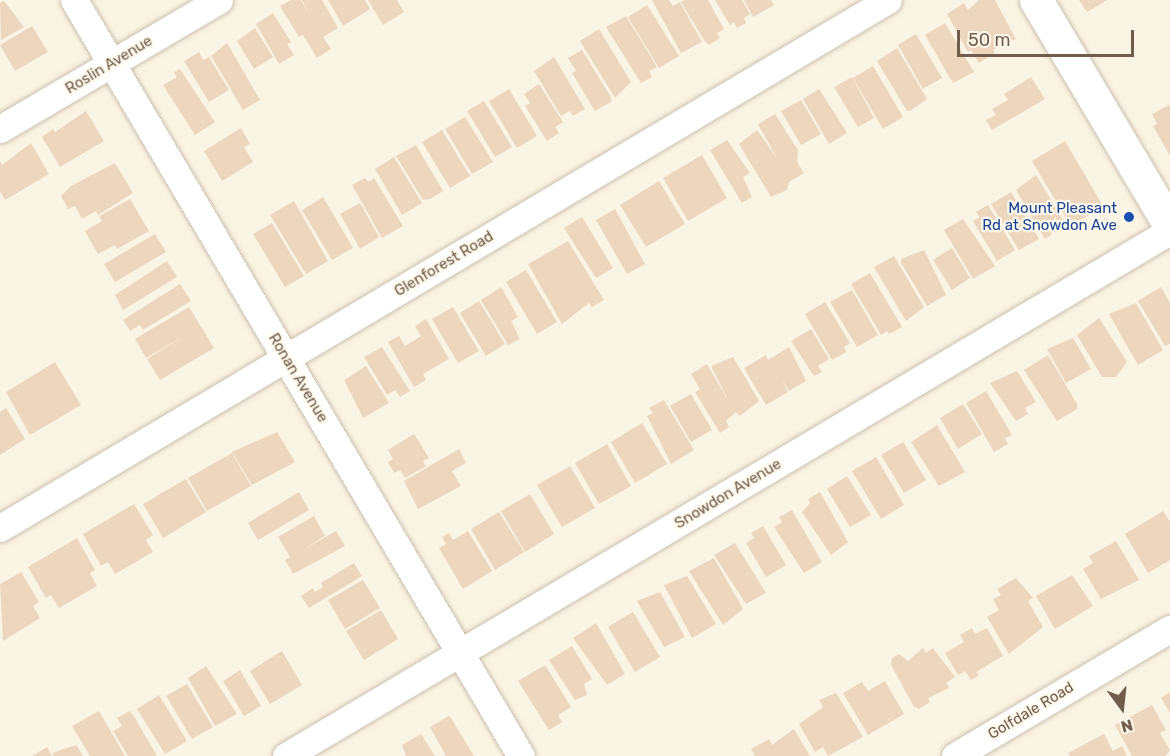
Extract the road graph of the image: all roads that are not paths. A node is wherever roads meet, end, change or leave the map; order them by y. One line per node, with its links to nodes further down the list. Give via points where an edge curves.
1 (74, 0): 5 (street, Ronan Avenue)
2 (219, 0): 5 (street, Roslin Avenue)
3 (888, 0): 9 (street, Glenforest Road)
4 (1036, 0): 7 (street)
5 (112, 64): 6 (street, Roslin Avenue); 9 (street, Ronan Avenue)
6 (0, 129)
7 (1170, 226)
8 (1170, 231): 12 (street, Snowdon Avenue)
9 (286, 357): 10 (street, Glenforest Road); 12 (street, Ronan Avenue)
10 (0, 528)
11 (1170, 629): 15 (street, Golfdale Road)
12 (460, 653): 13 (street, Snowdon Avenue); 14 (street, Ronan Avenue)
13 (286, 756)
14 (521, 756)
15 (955, 756)

